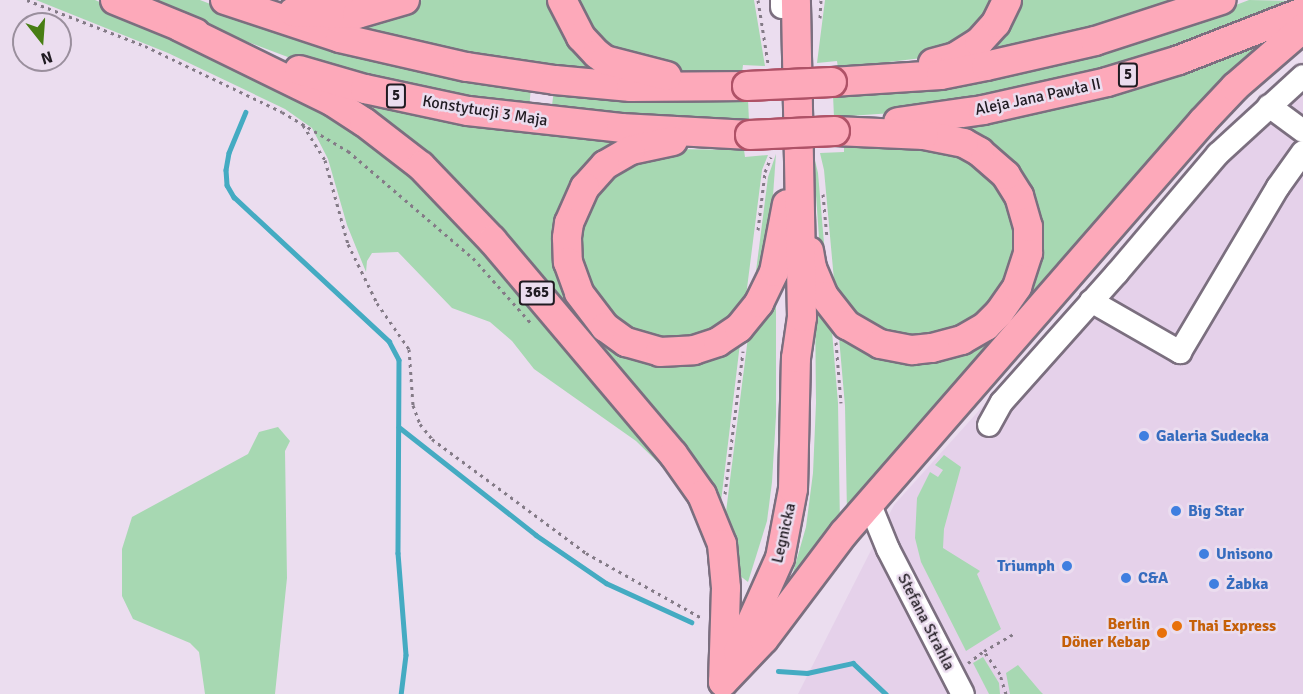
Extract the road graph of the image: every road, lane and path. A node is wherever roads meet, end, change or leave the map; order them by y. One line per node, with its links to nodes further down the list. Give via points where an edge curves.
1 (27, 0): 17 (path, via 145,46)
2 (115, 0): 11 (main road, Konstytucji 3 Maja / 5)
3 (225, 0): 15 (main road, via 340,38 467,67 631,87)
4 (240, 0): 5 (main road, via 306,14 343,15 370,12)
5 (405, 0)
6 (562, 0): 15 (main road, via 581,37 605,60 659,75)
7 (1007, 0): 14 (main road, via 989,33 955,57)
8 (1221, 0): 14 (main road, via 1095,41 986,66 941,75)
9 (785, 2): 22 (main road)
10 (1303, 12): 19 (main road, Aleja Jana Pawła II / 5, via 1179,60 1107,82 983,110)
11 (180, 27): 20 (main road, Konstytucji 3 Maja / 5, via 271,61 364,89 468,111 621,128); 34 (main road, 365, via 316,92 364,122 441,184 492,240 673,454 702,495 717,531 725,570)
12 (1303, 28): 30 (main road, via 1210,113)
13 (1303, 76): 16 (street)
14 (832, 82): 15 (main road, bridge)
15 (747, 86)
16 (1269, 106): 18 (street); 23 (street, via 1218,154)
17 (302, 124): 24 (path, via 348,151 473,258); 34 (path, via 325,160 348,244 377,303 409,349 413,405 420,424 432,438 586,553 701,616)
18 (1303, 130)
19 (835, 131): 20 (main road, Konstytucji 3 Maja / 5, bridge); 22 (main road, via 935,136 964,143 989,158 1013,185 1026,216 1028,253 1017,287 986,326 962,340 912,350 880,344 847,325 824,296)
20 (750, 135): 22 (main road, via 646,145 615,158 601,169 578,198 569,223 568,262 579,293 605,327 626,342 671,352 706,347 739,328 759,303 777,261)
21 (1303, 152): 23 (street, via 1179,352)
22 (794, 202): 37 (main road, Legnicka, via 802,317 796,358 796,452 787,526 771,582)
23 (1091, 301): 28 (street, via 1002,402)
24 (536, 328)
25 (835, 334): 27 (path)
26 (744, 343): 29 (path)
27 (841, 403)
28 (989, 425)
29 (724, 503)
30 (870, 505): 31 (main road); 32 (street, Stefana Strahla)
31 (844, 533): 32 (street, via 865,536); 37 (main road, via 764,639)
32 (888, 549): 38 (street, Stefana Strahla)
33 (1014, 634): 35 (path)
34 (724, 648): 37 (main road, 365)
35 (984, 651): 36 (path); 39 (path, via 1000,674)
36 (968, 663)
37 (719, 688)
38 (963, 694)
39 (1006, 694)

